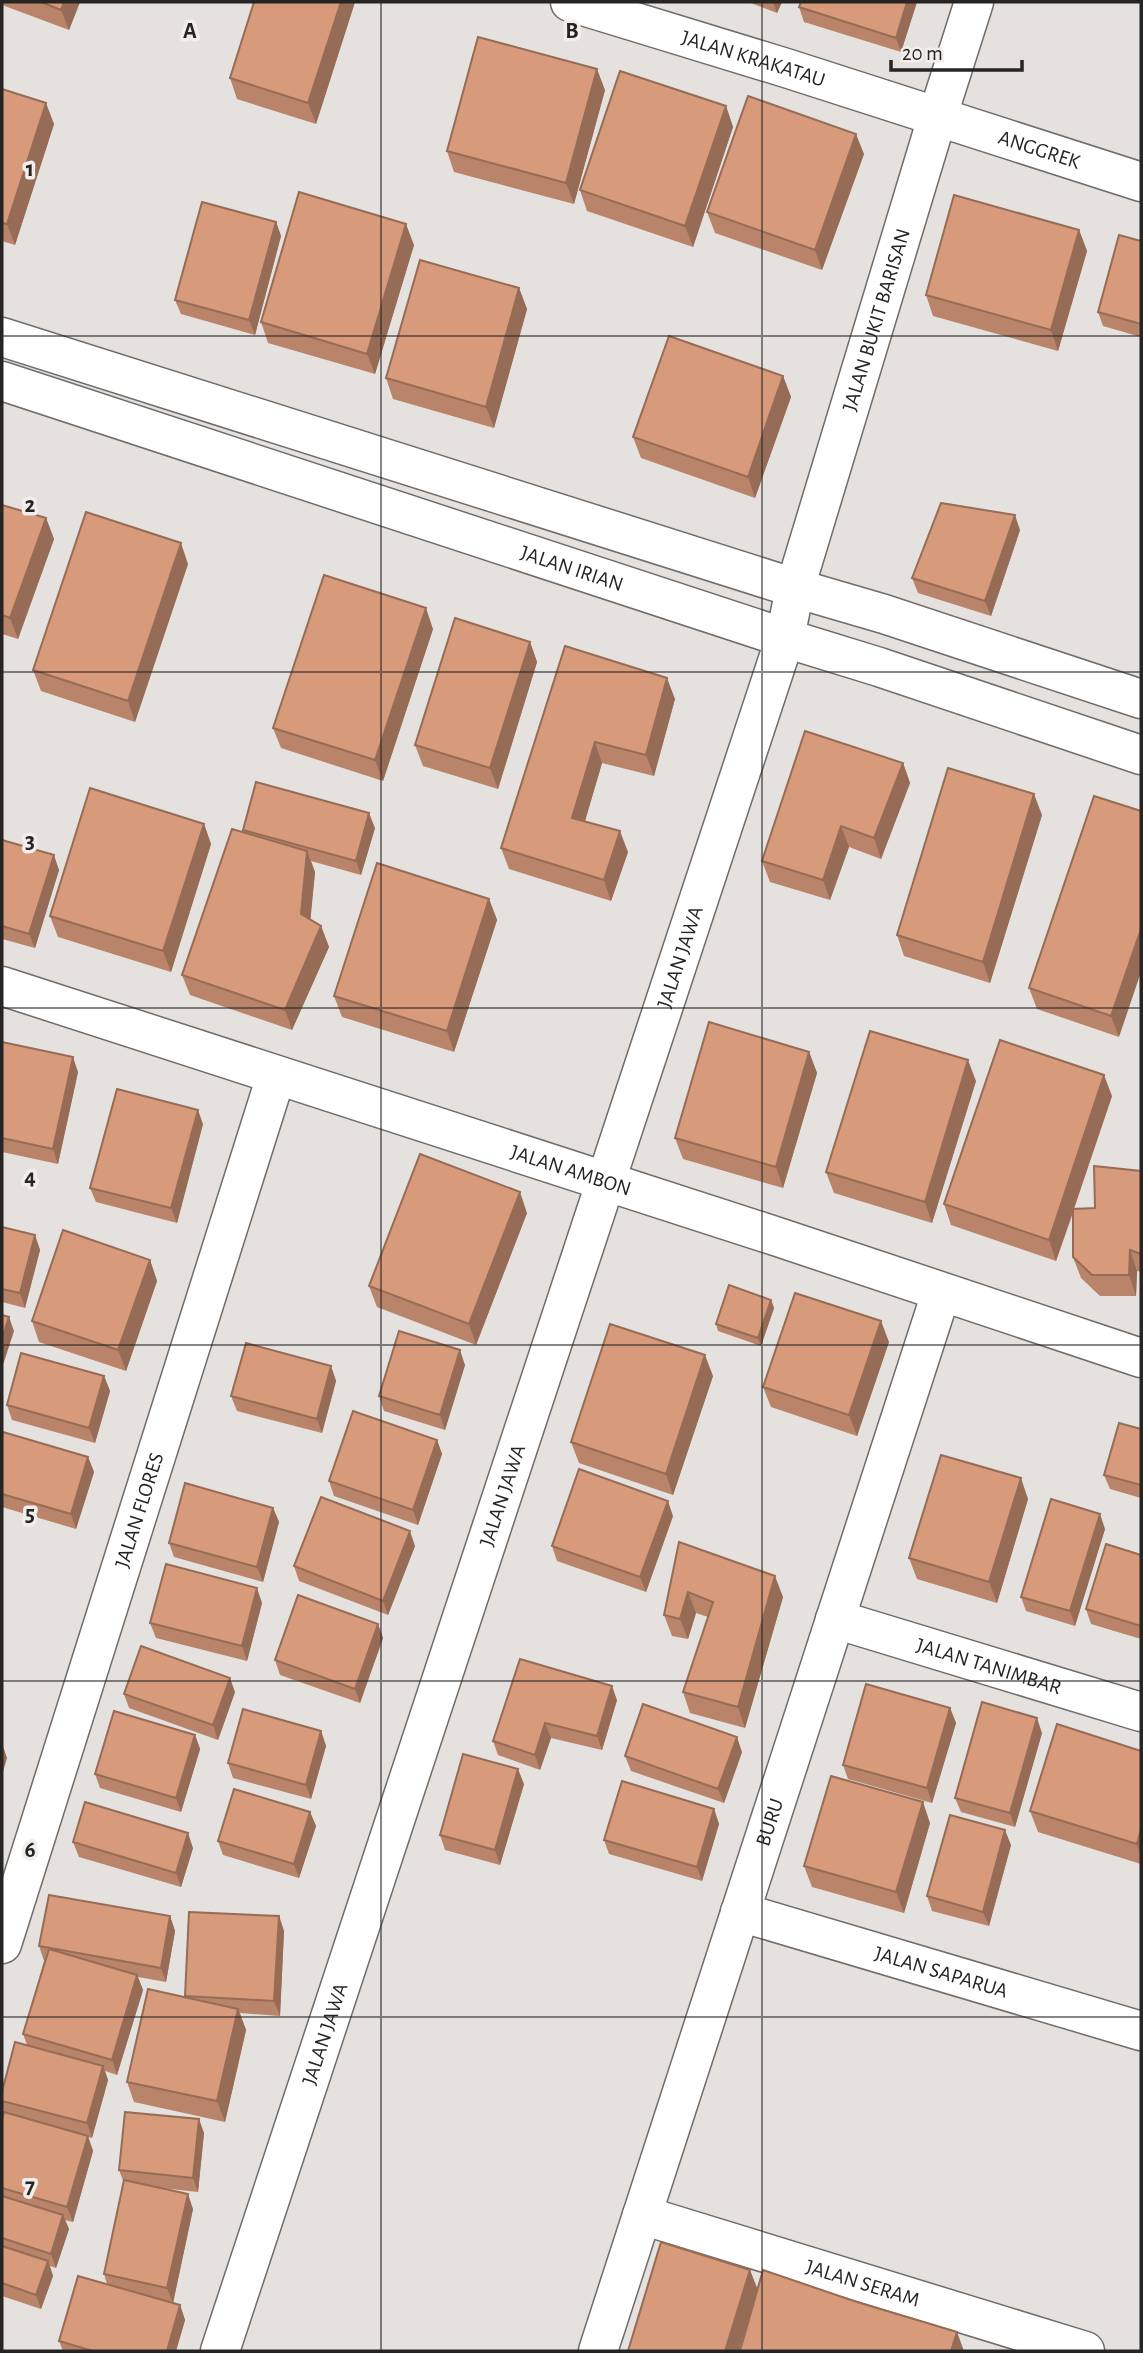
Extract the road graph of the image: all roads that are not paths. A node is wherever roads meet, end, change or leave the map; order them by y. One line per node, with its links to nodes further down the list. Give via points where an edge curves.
1 (570, 2): 3 (street, JALAN KRAKATAU)
2 (974, 2): 4 (street, JALAN BUKIT BARISAN)
3 (624, 10): 4 (street, JALAN KRAKATAU)
4 (937, 118): 5 (street, ANGGREK); 8 (street, JALAN BUKIT BARISAN)
5 (1141, 182)
6 (2, 337): 8 (street)
7 (2, 381): 9 (street, JALAN IRIAN)
8 (794, 588): 9 (street, JALAN BUKIT BARISAN); 10 (street)
9 (785, 638): 11 (street, JALAN IRIAN); 14 (street, JALAN JAWA)
10 (1141, 699)
11 (1141, 755)
12 (2, 986): 13 (street, JALAN AMBON)
13 (276, 1076): 14 (street, JALAN AMBON); 20 (street, JALAN FLORES)
14 (605, 1183): 15 (street, JALAN AMBON); 23 (street, JALAN JAWA)
15 (941, 1293): 16 (street, JALAN AMBON); 17 (street, BURU)
16 (1141, 1358)
17 (835, 1619): 18 (street, JALAN TANIMBAR); 19 (street, BURU)
18 (1141, 1712)
19 (740, 1912): 21 (street, JALAN SAPARUA); 22 (street, BURU)
20 (2, 1944)
21 (1141, 2031)
22 (642, 2215): 24 (street, BURU); 25 (street, JALAN SERAM)
23 (220, 2351)
24 (598, 2351)
25 (1085, 2351)

